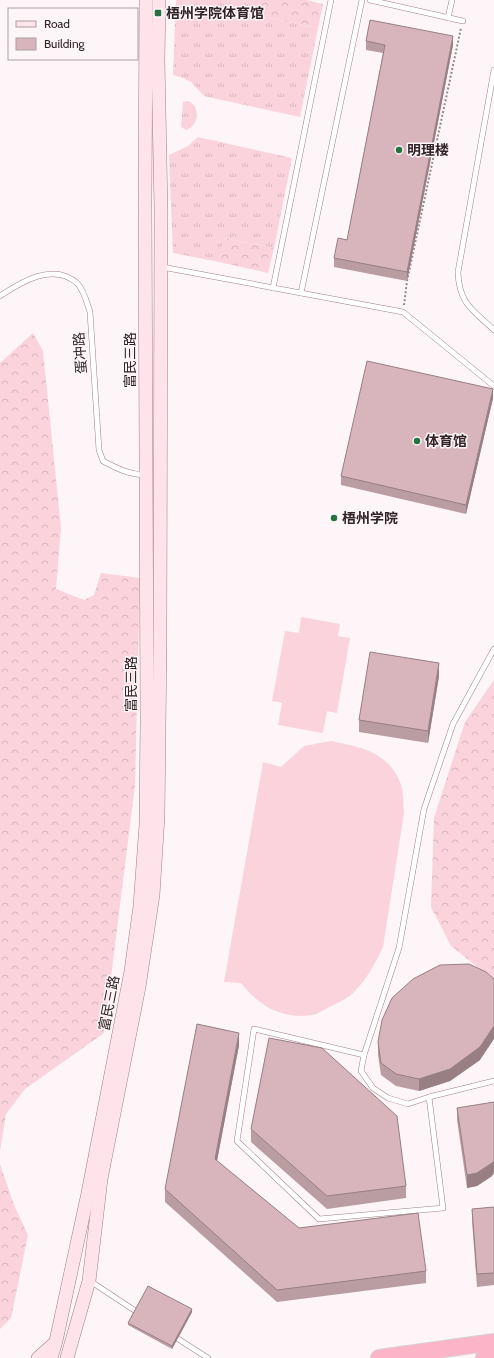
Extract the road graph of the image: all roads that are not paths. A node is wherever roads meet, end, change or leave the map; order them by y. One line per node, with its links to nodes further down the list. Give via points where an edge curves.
1 (146, 0): 16 (main road, 富民三路)
2 (159, 0): 10 (main road, 富民三路)
3 (331, 0): 11 (lane)
4 (362, 0): 12 (lane)
5 (370, 0): 7 (lane)
6 (452, 0): 7 (lane)
7 (448, 18): 8 (lane)
8 (463, 21)
9 (494, 70): 14 (lane, via 458,272 458,286 463,299)
10 (161, 267): 11 (lane); 21 (main road, 富民三路, via 158,816 153,895 140,987 101,1179)
11 (273, 288): 12 (lane)
12 (302, 293): 15 (lane, via 403,312)
13 (0, 296): 16 (lane, 蛋冲路, via 37,276 52,274 67,277 78,284 90,312 99,450 103,461 131,474)
14 (494, 330)
15 (494, 386)
16 (146, 476): 24 (main road, 富民三路, via 147,784 140,906 128,987)
17 (494, 649): 18 (lane, via 453,724 424,809 399,948)
18 (364, 1055): 20 (lane, via 361,1071 373,1088 388,1098 408,1104); 20 (lane, via 254,1028 237,1141 319,1219 443,1208)
19 (494, 1081): 20 (lane)
20 (429, 1097)
21 (89, 1280): 22 (lane); 26 (main road, 富民三路)
22 (148, 1319)
23 (168, 1332): 32 (lane)
24 (56, 1342): 28 (main road); 29 (main road, 富民三路)
25 (494, 1342): 33 (highway)
26 (71, 1345): 30 (main road, 富民三路); 31 (main road)
27 (494, 1357): 34 (highway)
28 (38, 1358)
29 (51, 1358)
30 (67, 1358)
31 (75, 1358)
32 (208, 1358)
33 (379, 1358)
34 (484, 1358)

